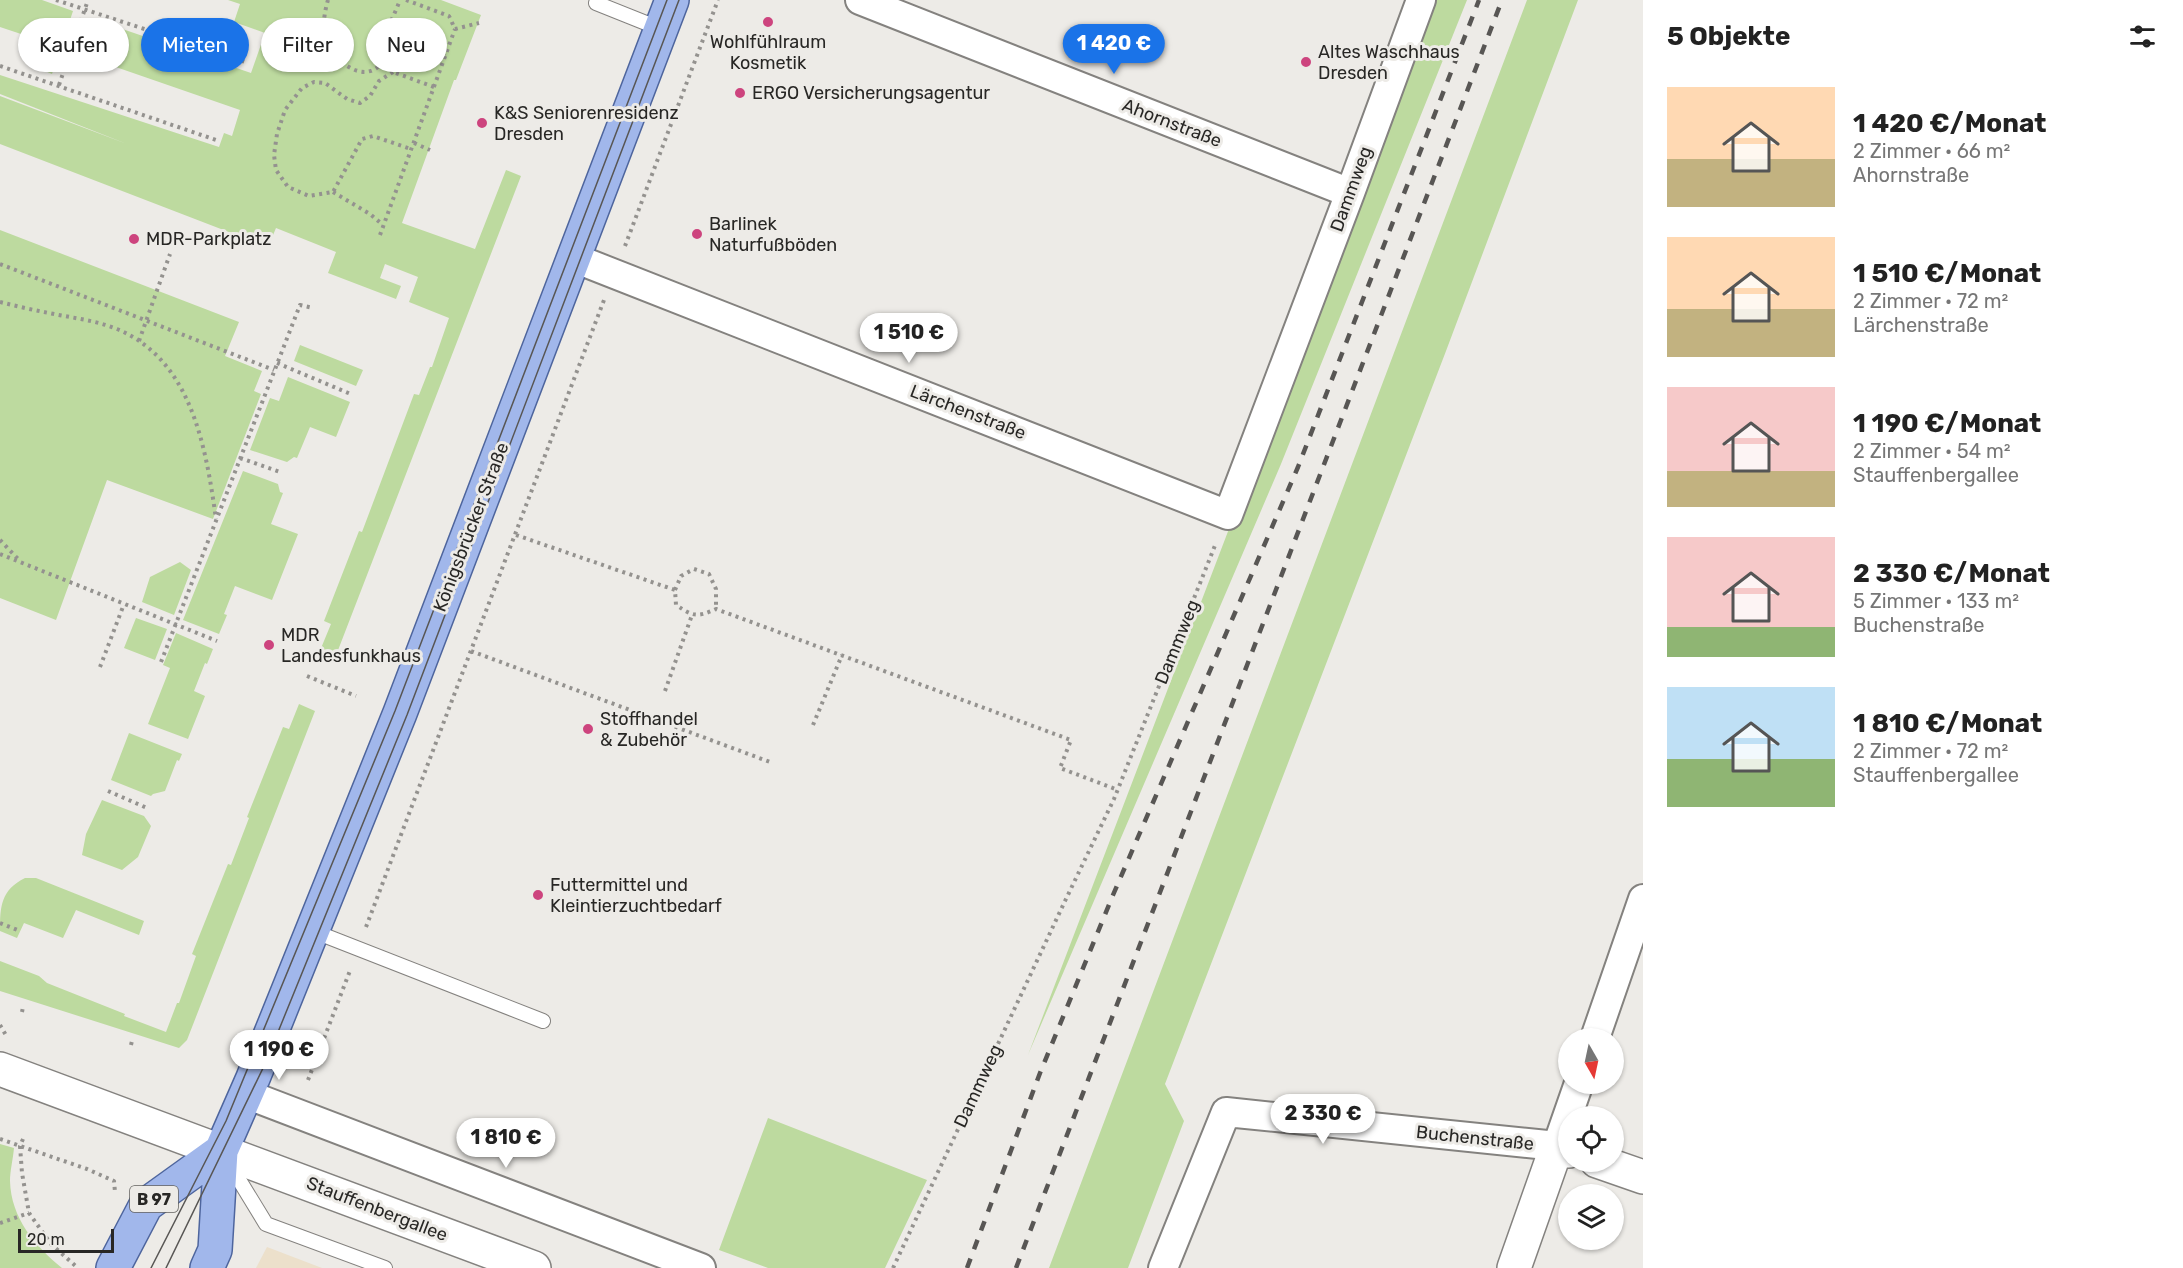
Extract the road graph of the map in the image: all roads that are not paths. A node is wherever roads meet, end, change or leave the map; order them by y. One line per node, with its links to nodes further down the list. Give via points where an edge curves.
1 (860, 0): 5 (street, Ahornstraße)
2 (1421, 0): 5 (street, Dammweg)
3 (596, 3): 4 (lane)
4 (666, 15): 6 (main road, Königsbrücker Straße)
5 (1350, 193): 7 (street, Dammweg)
6 (574, 258): 7 (street, Lärchenstraße); 9 (main road, Königsbrücker Straße)
7 (1228, 514)
8 (1643, 899): 11 (street)
9 (313, 931): 10 (lane); 13 (main road, Königsbrücker Straße)
10 (543, 1021)
11 (1598, 1028)
12 (0, 1070): 15 (main road, Stauffenbergallee)
13 (246, 1094): 15 (main road, Königsbrücker Straße); 23 (street)
14 (1558, 1148): 24 (street, Buchenstraße, via 1226,1112)
15 (221, 1151): 19 (main road, B 97, via 146,1205); 20 (main road, Königsbrücker Straße, via 215,1250); 21 (lane, via 266,1224); 22 (main road, Stauffenbergallee)
16 (1558, 1161): 25 (main road)
17 (1624, 1171): 18 (main road)
18 (1643, 1178)
19 (112, 1268)
20 (207, 1268)
21 (385, 1268)
22 (534, 1268)
23 (700, 1268)
24 (1163, 1268)
25 (1515, 1268)

